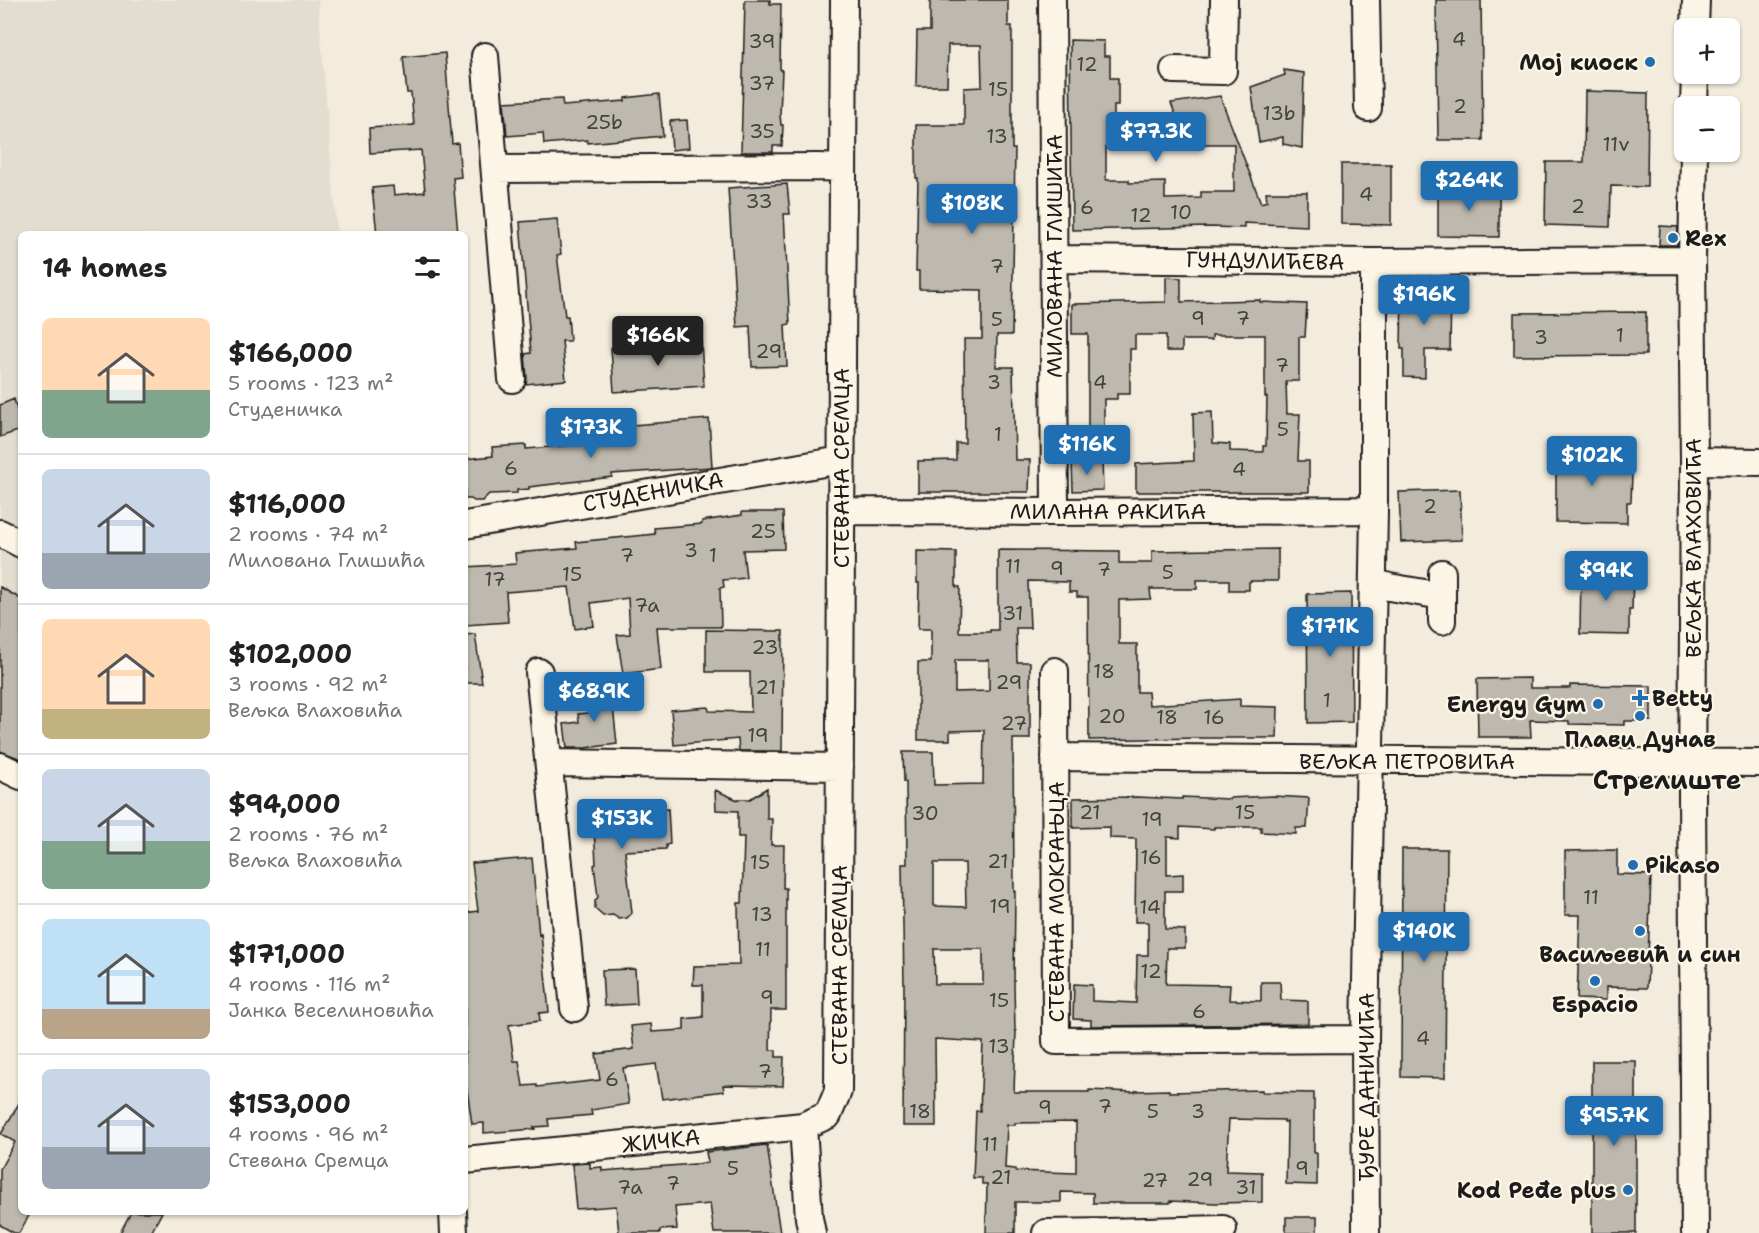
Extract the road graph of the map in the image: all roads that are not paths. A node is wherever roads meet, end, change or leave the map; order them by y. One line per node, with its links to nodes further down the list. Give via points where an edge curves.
1 (843, 0): 11 (street, СТЕВАНА СРЕМЦА)
2 (1052, 0): 13 (street, МИЛОВАНА ГЛИШИЋА)
3 (1224, 0): 8 (street, via 1223,71)
4 (1366, 0): 9 (street)
5 (1696, 0): 6 (street)
6 (1695, 18)
7 (485, 56): 12 (street)
8 (1174, 70)
9 (1368, 108)
10 (1694, 162): 14 (street, ВЕЉКА ВЛАХОВИЋА)
11 (843, 168): 12 (street); 17 (street, СТЕВАНА СРЕМЦА)
12 (495, 169): 16 (street)
13 (1054, 259): 15 (street, ГУНДУЛИЋЕВА); 22 (street, МИЛОВАНА ГЛИШИЋА)
14 (1692, 260): 15 (street, ГУНДУЛИЋЕВА); 18 (street, ВЕЉКА ВЛАХОВИЋА)
15 (1374, 262): 20 (street, ЂУРЕ ДАНИЧИЋА)
16 (512, 379)
17 (841, 460): 21 (street, СТЕВАНА СРЕМЦА); 23 (street, СТУДЕНИЧКА)
18 (1694, 461): 19 (street); 33 (street, ВЕЉКА ВЛАХОВИЋА)
19 (1759, 462)
20 (1374, 510): 22 (street, МИЛАНА РАКИЋА); 26 (street, ЂУРЕ ДАНИЧИЋА)
21 (841, 511): 22 (street, МИЛАНА РАКИЋА); 36 (street, СТЕВАНА СРЕМЦА)
22 (1055, 512)
23 (468, 524)
24 (0, 533): 25 (street)
25 (18, 542)
26 (1373, 582): 27 (street); 31 (street, ЂУРЕ ДАНИЧИЋА)
27 (1442, 597)
28 (1055, 671): 30 (street, СТЕВАНА МОКРАЊЦА)
29 (539, 672): 32 (street)
30 (1055, 757): 31 (street, ВЕЉКА ПЕТРОВИЋА); 39 (street, СТЕВАНА МОКРАЊЦА, via 1056,1041)
31 (1370, 760): 33 (street, ВЕЉКА ПЕТРОВИЋА); 39 (street, ЂУРЕ ДАНИЧИЋА)
32 (549, 763): 36 (street); 38 (street)
33 (1692, 763): 34 (street, ВЕЉКА ПЕТРОВИЋА); 50 (street, ВЕЉКА ВЛАХОВИЋА)
34 (1759, 763)
35 (0, 766): 37 (street)
36 (840, 767): 40 (street, СТЕВАНА СРЕМЦА)
37 (18, 775)
38 (574, 1008)
39 (1365, 1039): 49 (street, ЂУРЕ ДАНИЧИЋА)
40 (838, 1091): 41 (street, ЖИЧКА, via 828,1115)
41 (803, 1126): 42 (street, ЖИЧКА); 47 (street)
42 (468, 1160)
43 (453, 1215): 46 (street)
44 (1223, 1229): 45 (street)
45 (1107, 1232): 48 (street)
46 (454, 1233)
47 (812, 1233)
48 (1046, 1233)
49 (1366, 1233)
50 (1695, 1233)

